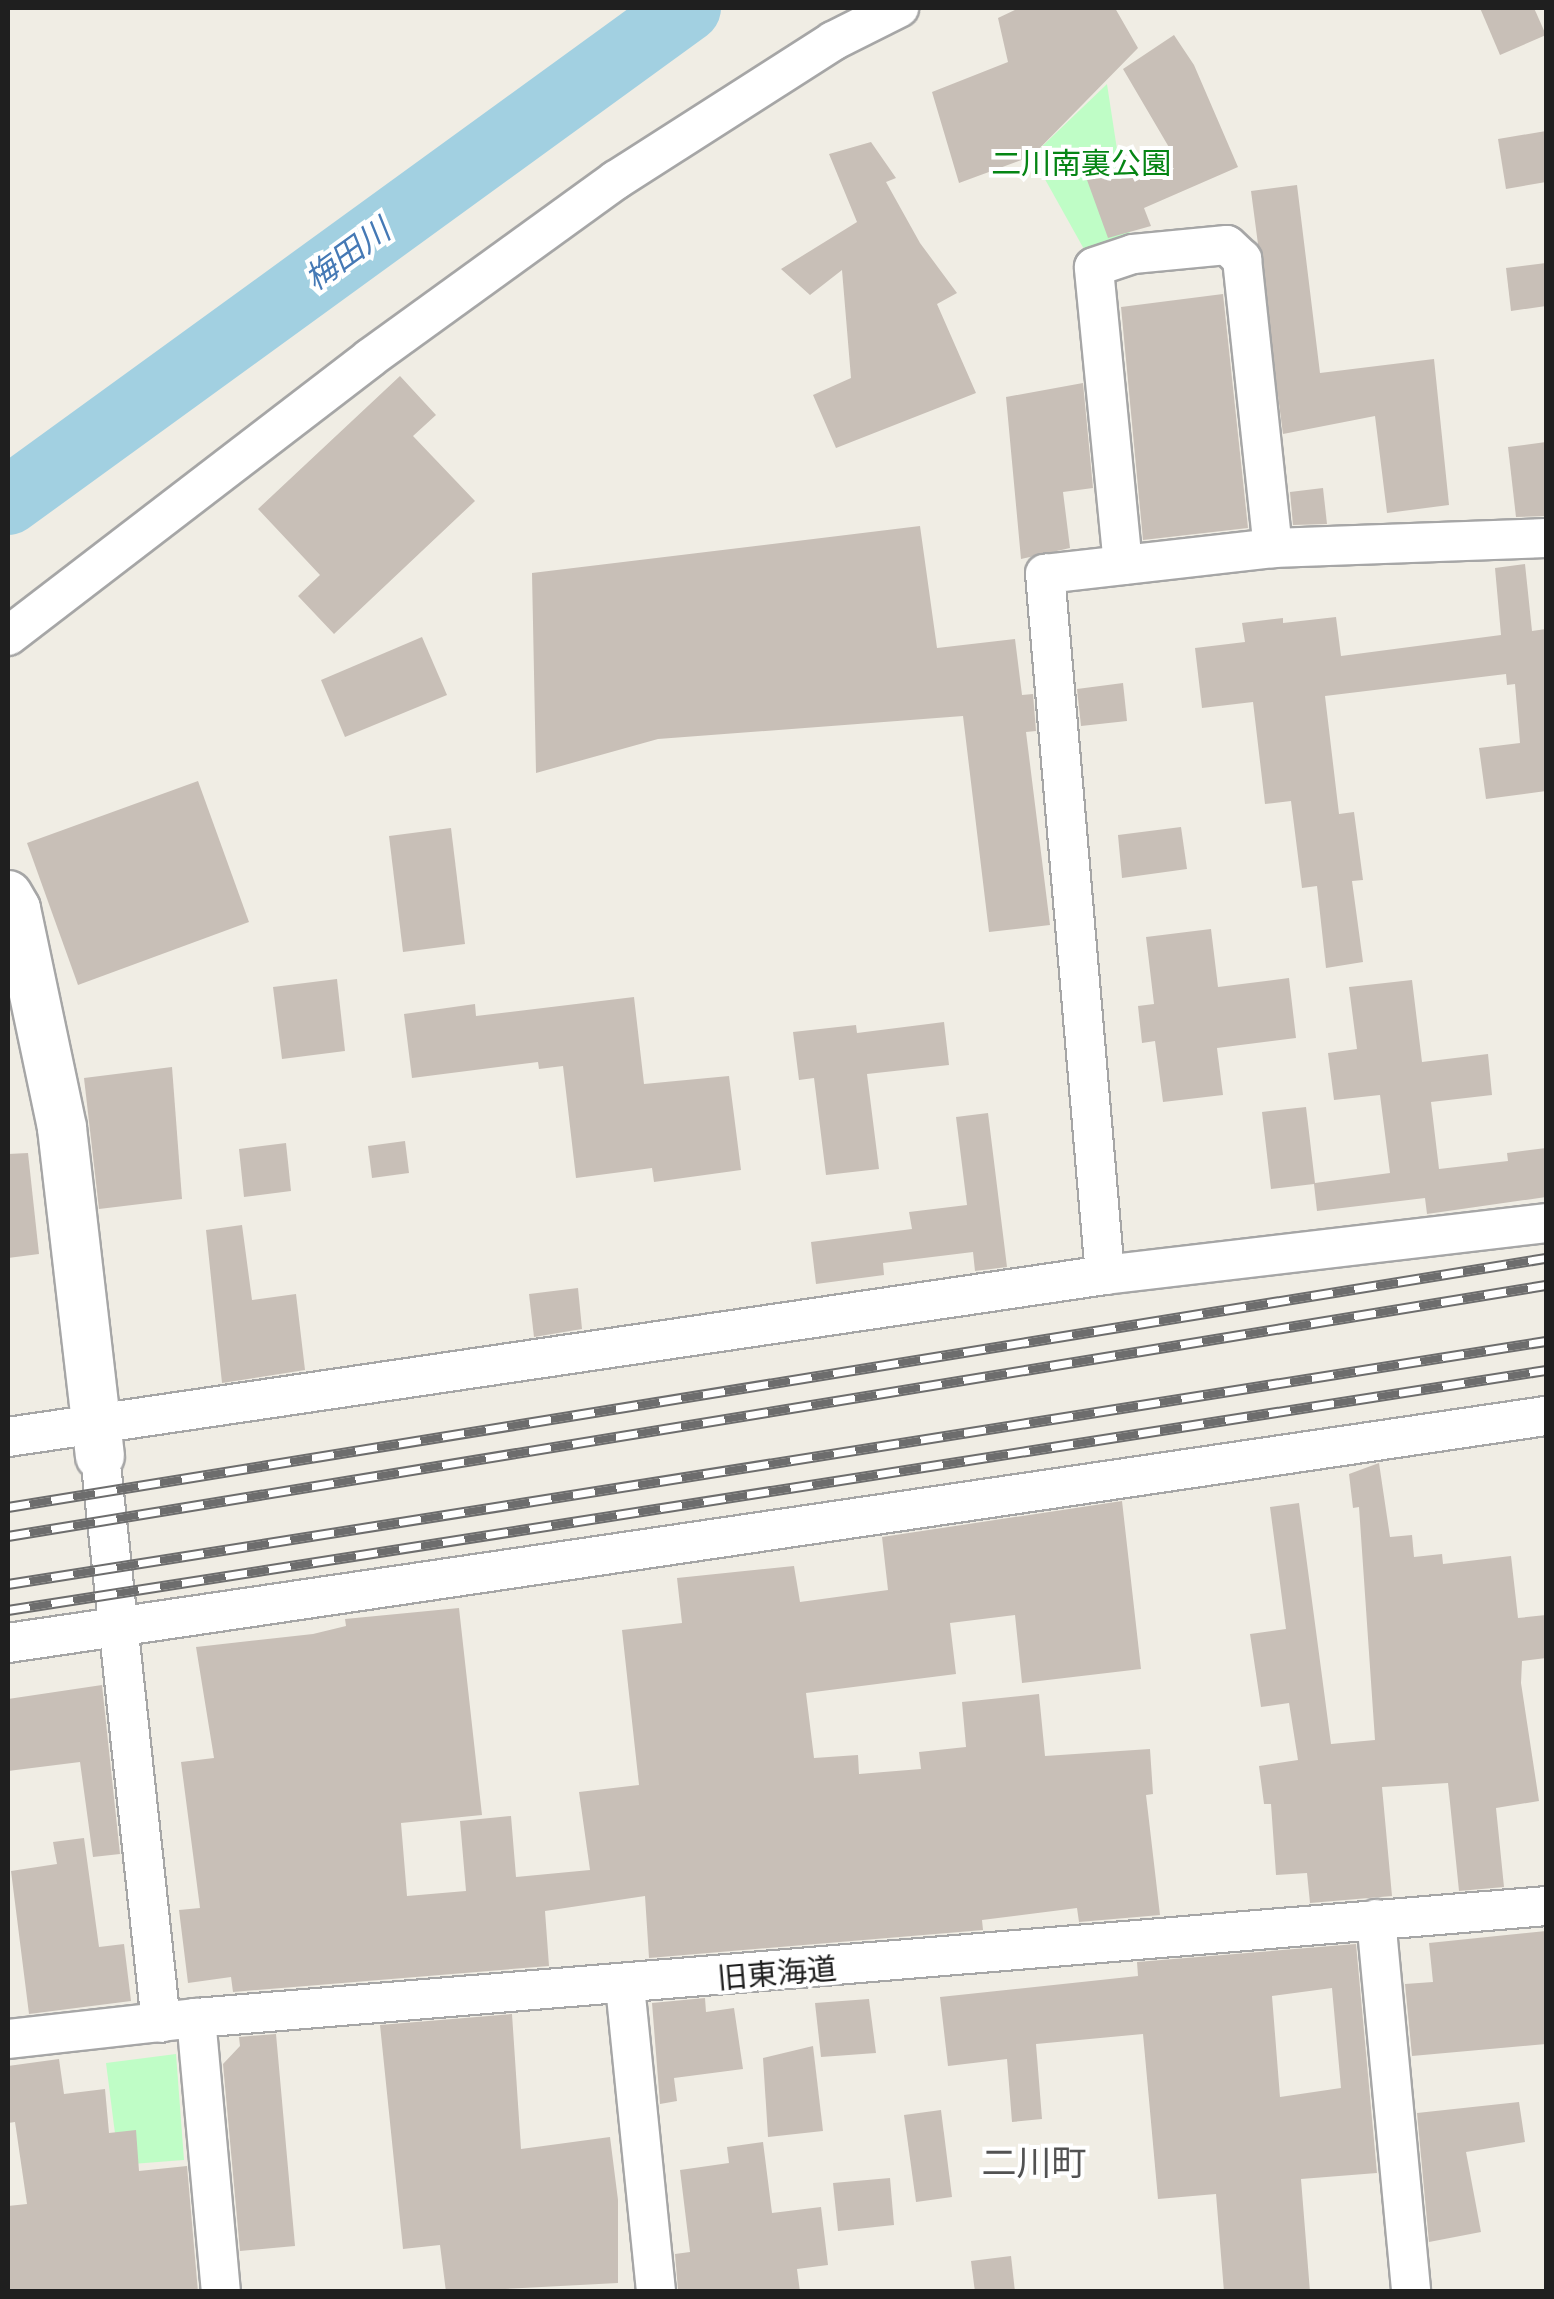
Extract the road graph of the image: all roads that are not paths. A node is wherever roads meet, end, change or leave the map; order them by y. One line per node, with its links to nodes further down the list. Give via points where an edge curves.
1 (899, 8): 5 (street, via 833,42 616,180 370,358)
2 (1546, 538): 3 (street)
3 (1273, 548): 4 (street); 4 (street, via 1242,259 1228,245 1133,254 1094,268)
4 (1123, 565): 8 (street, via 1045,574)
5 (8, 636)
6 (8, 895): 11 (street, via 62,1128)
7 (1546, 1223): 8 (street)
8 (1105, 1275): 11 (street)
9 (1546, 1416): 12 (street)
10 (8, 1437): 11 (street)
11 (97, 1440): 12 (street)
12 (116, 1626): 13 (street); 17 (street)
13 (8, 1643)
14 (1546, 1906): 15 (street, 旧東海道)
15 (1376, 1919): 16 (street, 旧東海道); 21 (street)
16 (625, 1986): 17 (street, 旧東海道); 20 (street)
17 (178, 2020): 18 (street, 旧東海道); 19 (street)
18 (8, 2039)
19 (222, 2292)
20 (656, 2292)
21 (1411, 2292)

